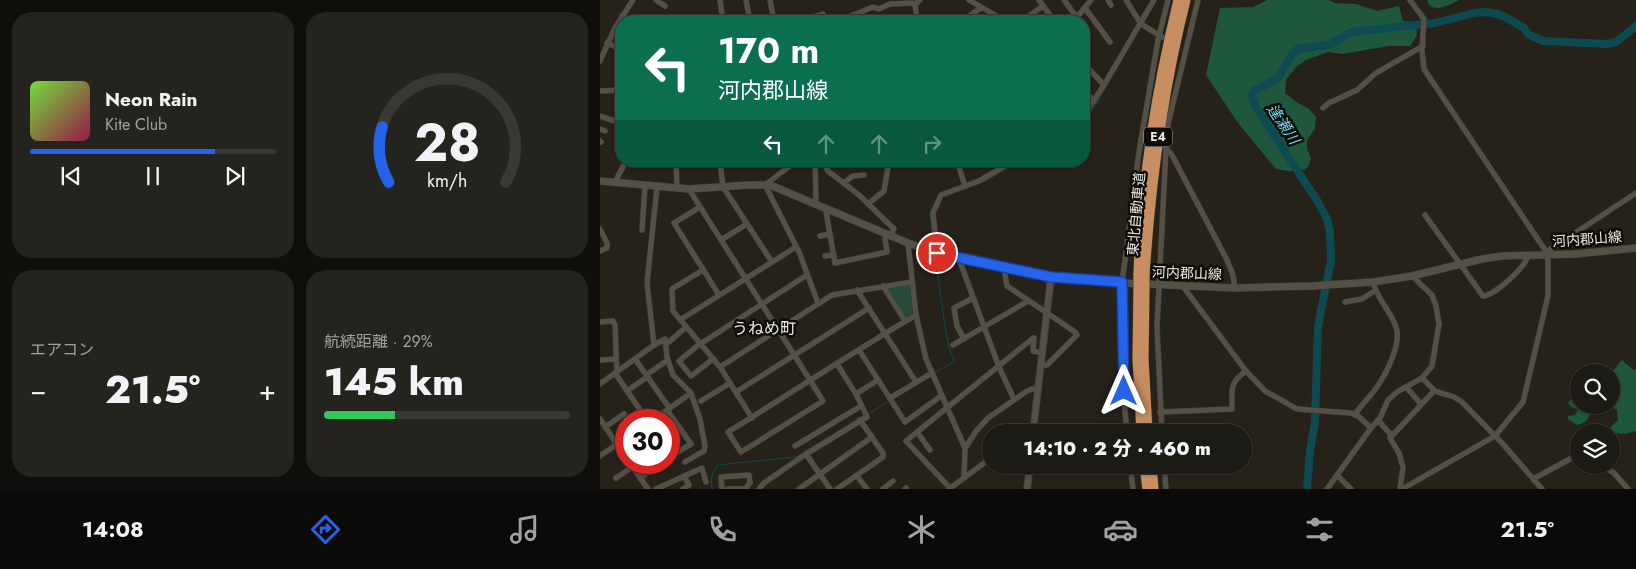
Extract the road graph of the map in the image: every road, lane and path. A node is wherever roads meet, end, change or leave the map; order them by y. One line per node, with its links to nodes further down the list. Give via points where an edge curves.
1 (633, 0): 25 (street)
2 (656, 0): 20 (street)
3 (720, 0): 26 (street)
4 (746, 0): 27 (street)
5 (770, 0): 28 (street)
6 (920, 0): 19 (street)
7 (970, 0): 22 (street)
8 (1039, 0): 21 (street)
9 (1064, 0): 36 (street)
10 (1091, 0): 23 (street)
11 (1126, 0): 38 (street)
12 (1154, 0): 38 (street)
13 (1168, 0): 40 (street)
14 (1178, 0): 107 (highway, 東北自動車道 / E4, via 1147,160 1140,235)
15 (1186, 0): 107 (highway, 東北自動車道 / E4, via 1160,123)
16 (1198, 0): 56 (street, via 1185,43)
17 (1410, 0): 43 (street, via 1423,17)
18 (888, 2): 19 (street); 30 (street, via 879,9 873,7)
19 (915, 4): 31 (street)
20 (665, 6)
21 (1043, 6): 34 (street); 35 (street)
22 (982, 8): 32 (street); 33 (street)
23 (1086, 8): 37 (street); 41 (street)
24 (823, 14): 29 (street)
25 (623, 15)
26 (722, 15)
27 (749, 15)
28 (773, 15)
29 (820, 15)
30 (854, 15)
31 (916, 15)
32 (971, 15)
33 (994, 15)
34 (1030, 15)
35 (1050, 15)
36 (1073, 15)
37 (1080, 15)
38 (1141, 24): 40 (street); 47 (street)
39 (615, 29): 42 (street)
40 (1160, 37): 112 (street)
41 (1110, 42)
42 (607, 43): 44 (street); 45 (street)
43 (1423, 43): 53 (street, via 1376,72 1357,90); 95 (street, via 1425,71)
44 (615, 46)
45 (600, 61)
46 (1090, 70): 47 (street)
47 (1104, 85): 51 (street)
48 (615, 90): 49 (street)
49 (600, 91)
50 (1090, 97): 51 (street)
51 (1094, 101): 52 (street)
52 (1090, 107)
53 (1323, 108)
54 (600, 116): 55 (street)
55 (615, 121)
56 (1166, 148): 115 (street); 118 (street, via 1227,260)
57 (623, 167): 68 (street)
58 (676, 167): 75 (street)
59 (721, 167): 74 (street)
60 (788, 167): 70 (street)
61 (815, 167): 78 (street)
62 (826, 167): 69 (street)
63 (888, 167): 79 (street, via 884,191)
64 (958, 167): 72 (street)
65 (1004, 167): 72 (street)
66 (864, 175): 69 (street, via 853,176)
67 (600, 181): 68 (main road, 河内郡山線)
68 (615, 182): 71 (main road, 河内郡山線)
69 (843, 183): 79 (street)
70 (764, 185): 74 (main road, 河内郡山線); 78 (main road, 河内郡山線); 91 (street)
71 (645, 186): 73 (main road, 河内郡山線); 85 (street)
72 (965, 186): 94 (street, via 943,194 934,208)
73 (657, 187): 75 (main road, 河内郡山線); 141 (street, via 648,284)
74 (723, 187): 76 (main road, 河内郡山線); 83 (street)
75 (677, 189): 76 (main road, 河内郡山線)
76 (689, 189): 80 (street)
77 (1636, 193): 95 (street)
78 (816, 203): 81 (main road, 河内郡山線)
79 (868, 204): 87 (street, via 894,229)
80 (700, 207): 89 (street); 105 (street, via 674,223)
81 (827, 208): 86 (street); 87 (main road, 河内郡山線)
82 (1425, 215): 102 (street)
83 (747, 224): 89 (street); 100 (street)
84 (600, 228): 93 (street, via 607,248)
85 (642, 230)
86 (830, 234): 88 (street); 96 (street)
87 (889, 234): 90 (main road, 河内郡山線); 101 (street, via 886,238 887,252)
88 (820, 236)
89 (721, 240): 110 (street)
90 (908, 243): 94 (main road, 河内郡山線); 111 (street)
91 (796, 247): 100 (street); 106 (street)
92 (1636, 248): 95 (main road, 河内郡山線)
93 (600, 251)
94 (935, 252): 99 (main road, 河内郡山線)
95 (1547, 253): 97 (main road, 河内郡山線); 198 (street, via 1548,296 1524,402)
96 (834, 254): 98 (street); 101 (street)
97 (1528, 255): 102 (main road, 河内郡山線); 102 (street, via 1524,265 1486,296 1481,295)
98 (825, 256)
99 (959, 259): 103 (main road, 河内郡山線); 122 (street)
100 (772, 262): 110 (street)
101 (835, 263): 104 (street)
102 (1460, 264): 108 (main road, 河内郡山線)
103 (1004, 268): 109 (main road, 河内郡山線); 123 (street, via 1007,286)
104 (836, 269)
105 (703, 270): 121 (street); 130 (street, via 672,289 673,311)
106 (807, 275): 125 (street); 126 (street)
107 (1142, 275): 117 (highway, 東北自動車道 / E4, bridge)
108 (1412, 276): 113 (main road, 河内郡山線); 158 (street, via 1432,295 1439,324 1433,363)
109 (1051, 277): 112 (main road, 河内郡山線); 128 (street)
110 (745, 279): 121 (street); 126 (street)
111 (912, 282): 116 (street); 129 (street)
112 (1122, 282): 115 (main road, 河内郡山線); 188 (street)
113 (1374, 282): 118 (main road, 河内郡山線); 120 (street)
114 (1182, 284): 115 (main road, 河内郡山線); 118 (main road, 河内郡山線); 154 (street)
115 (1158, 285): 180 (street)
116 (883, 286): 119 (street); 131 (street)
117 (1141, 288): 189 (highway, 東北自動車道 / E4, via 1137,359); 190 (highway, 東北自動車道 / E4)
118 (1236, 288)
119 (857, 290): 125 (street, via 834,294); 127 (street)
120 (1376, 290): 124 (street, via 1362,299); 181 (street, via 1397,327 1396,342 1392,359 1378,386)
121 (719, 295): 130 (street)
122 (973, 298): 134 (street); 137 (street, via 954,308 957,326)
123 (1028, 301): 128 (street); 134 (street)
124 (1345, 302)
125 (818, 303): 135 (street)
126 (761, 305): 135 (street); 139 (street)
127 (869, 308): 136 (street); 144 (street)
128 (1046, 313): 143 (street); 151 (street, via 1077,336 1047,365)
129 (916, 314): 131 (street); 156 (street)
130 (680, 320): 133 (street)
131 (905, 321): 136 (street)
132 (600, 322): 148 (street, via 613,322 615,325)
133 (686, 328): 138 (street); 139 (street)
134 (984, 328): 137 (street); 152 (street)
135 (777, 330): 144 (street); 153 (street)
136 (885, 334): 142 (street); 161 (street)
137 (964, 339): 140 (street)
138 (669, 342)
139 (700, 344): 146 (street); 146 (street, via 679,361 691,376)
140 (953, 345)
141 (654, 346): 145 (street); 149 (street, via 664,339)
142 (859, 350): 150 (street); 159 (street)
143 (1042, 353): 151 (street); 152 (street, via 1033,351 1034,338)
144 (794, 355): 160 (street); 168 (street)
145 (635, 359): 155 (street); 157 (street)
146 (713, 359): 153 (street)
147 (600, 360): 148 (street)
148 (616, 360): 155 (street)
149 (668, 360): 157 (street); 169 (street, via 673,375)
150 (837, 364): 160 (street); 170 (street)
151 (1041, 365): 165 (street)
152 (999, 366): 172 (street); 177 (street)
153 (720, 367): 162 (street)
154 (1246, 371): 180 (street, via 1232,385 1232,409); 181 (street, via 1268,393 1294,408)
155 (616, 372): 163 (street); 166 (street)
156 (932, 374): 161 (street); 171 (street)
157 (647, 376): 166 (street); 179 (street)
158 (1422, 378): 164 (street); 167 (street)
159 (878, 380): 170 (street); 173 (street)
160 (810, 381): 182 (street); 182 (street, via 823,401 741,452 728,432)
161 (916, 382): 173 (street)
162 (730, 383): 168 (street); 174 (street)
163 (600, 384)
164 (1406, 387): 175 (street); 186 (street, via 1388,400)
165 (1038, 389): 172 (street); 187 (street)
166 (628, 391): 178 (street)
167 (1434, 391): 175 (street); 198 (street, via 1462,402)
168 (736, 392): 182 (street)
169 (691, 393): 179 (street); 210 (street, via 700,419 704,451)
170 (856, 394): 176 (street)
171 (941, 396): 173 (street, via 905,422); 177 (street)
172 (1014, 399): 204 (street, via 982,423)
173 (891, 400)
174 (701, 401)
175 (1421, 404): 197 (street)
176 (861, 406): 185 (street, via 866,414); 194 (street)
177 (948, 407): 196 (street); 204 (street)
178 (640, 409)
179 (668, 409)
180 (1160, 412): 191 (street)
181 (1354, 415): 195 (street)
182 (752, 418)
183 (600, 420): 192 (street)
184 (615, 420): 192 (street)
185 (860, 420): 199 (street); 200 (street)
186 (1378, 420): 195 (street); 197 (street)
187 (1034, 424)
188 (1126, 424)
189 (1141, 424)
190 (1148, 424)
191 (1161, 424)
192 (605, 427): 201 (street)
193 (680, 427): 205 (street, via 691,444)
194 (823, 428): 200 (street); 203 (street)
195 (1371, 428): 222 (street)
196 (917, 432): 206 (street); 231 (street, via 906,441)
197 (1391, 436): 251 (street, via 1403,467)
198 (1495, 436): 228 (street); 251 (street)
199 (872, 437): 215 (street); 224 (street, via 883,457)
200 (828, 438): 207 (street)
201 (615, 442)
202 (615, 446): 208 (street)
203 (795, 446)
204 (965, 448): 227 (street)
205 (680, 450)
206 (930, 450)
207 (806, 454): 215 (street); 238 (street)
208 (600, 456)
209 (1570, 459): 228 (street)
210 (685, 462)
211 (982, 465): 227 (street)
212 (621, 474): 225 (street)
213 (637, 474): 226 (street)
214 (646, 474): 226 (street)
215 (820, 474): 239 (street); 240 (street)
216 (1029, 474): 244 (street)
217 (1131, 474): 245 (street)
218 (1145, 474): 246 (highway)
219 (1153, 474): 247 (highway)
220 (1165, 474): 248 (street)
221 (1615, 474): 253 (street)
222 (1337, 475): 249 (street); 250 (street)
223 (684, 476): 230 (street, via 702,468); 233 (street); 234 (street, via 689,485)
224 (857, 476): 241 (street); 242 (street)
225 (616, 478)
226 (640, 478): 232 (street)
227 (964, 478): 231 (street)
228 (1533, 479): 252 (street)
229 (893, 481): 243 (street)
230 (706, 482)
231 (950, 488)
232 (648, 489)
233 (656, 489)
234 (683, 489)
235 (722, 489): 237 (street, via 721,477 749,475 750,483)
236 (727, 489): 237 (street)
237 (745, 489)
238 (759, 489)
239 (799, 489)
240 (830, 489)
241 (837, 489)
242 (867, 489)
243 (883, 489)
244 (1027, 489)
245 (1132, 489)
246 (1147, 489)
247 (1154, 489)
248 (1166, 489)
249 (1327, 489)
250 (1351, 489)
251 (1401, 489)
252 (1542, 489)
253 (1628, 489)

